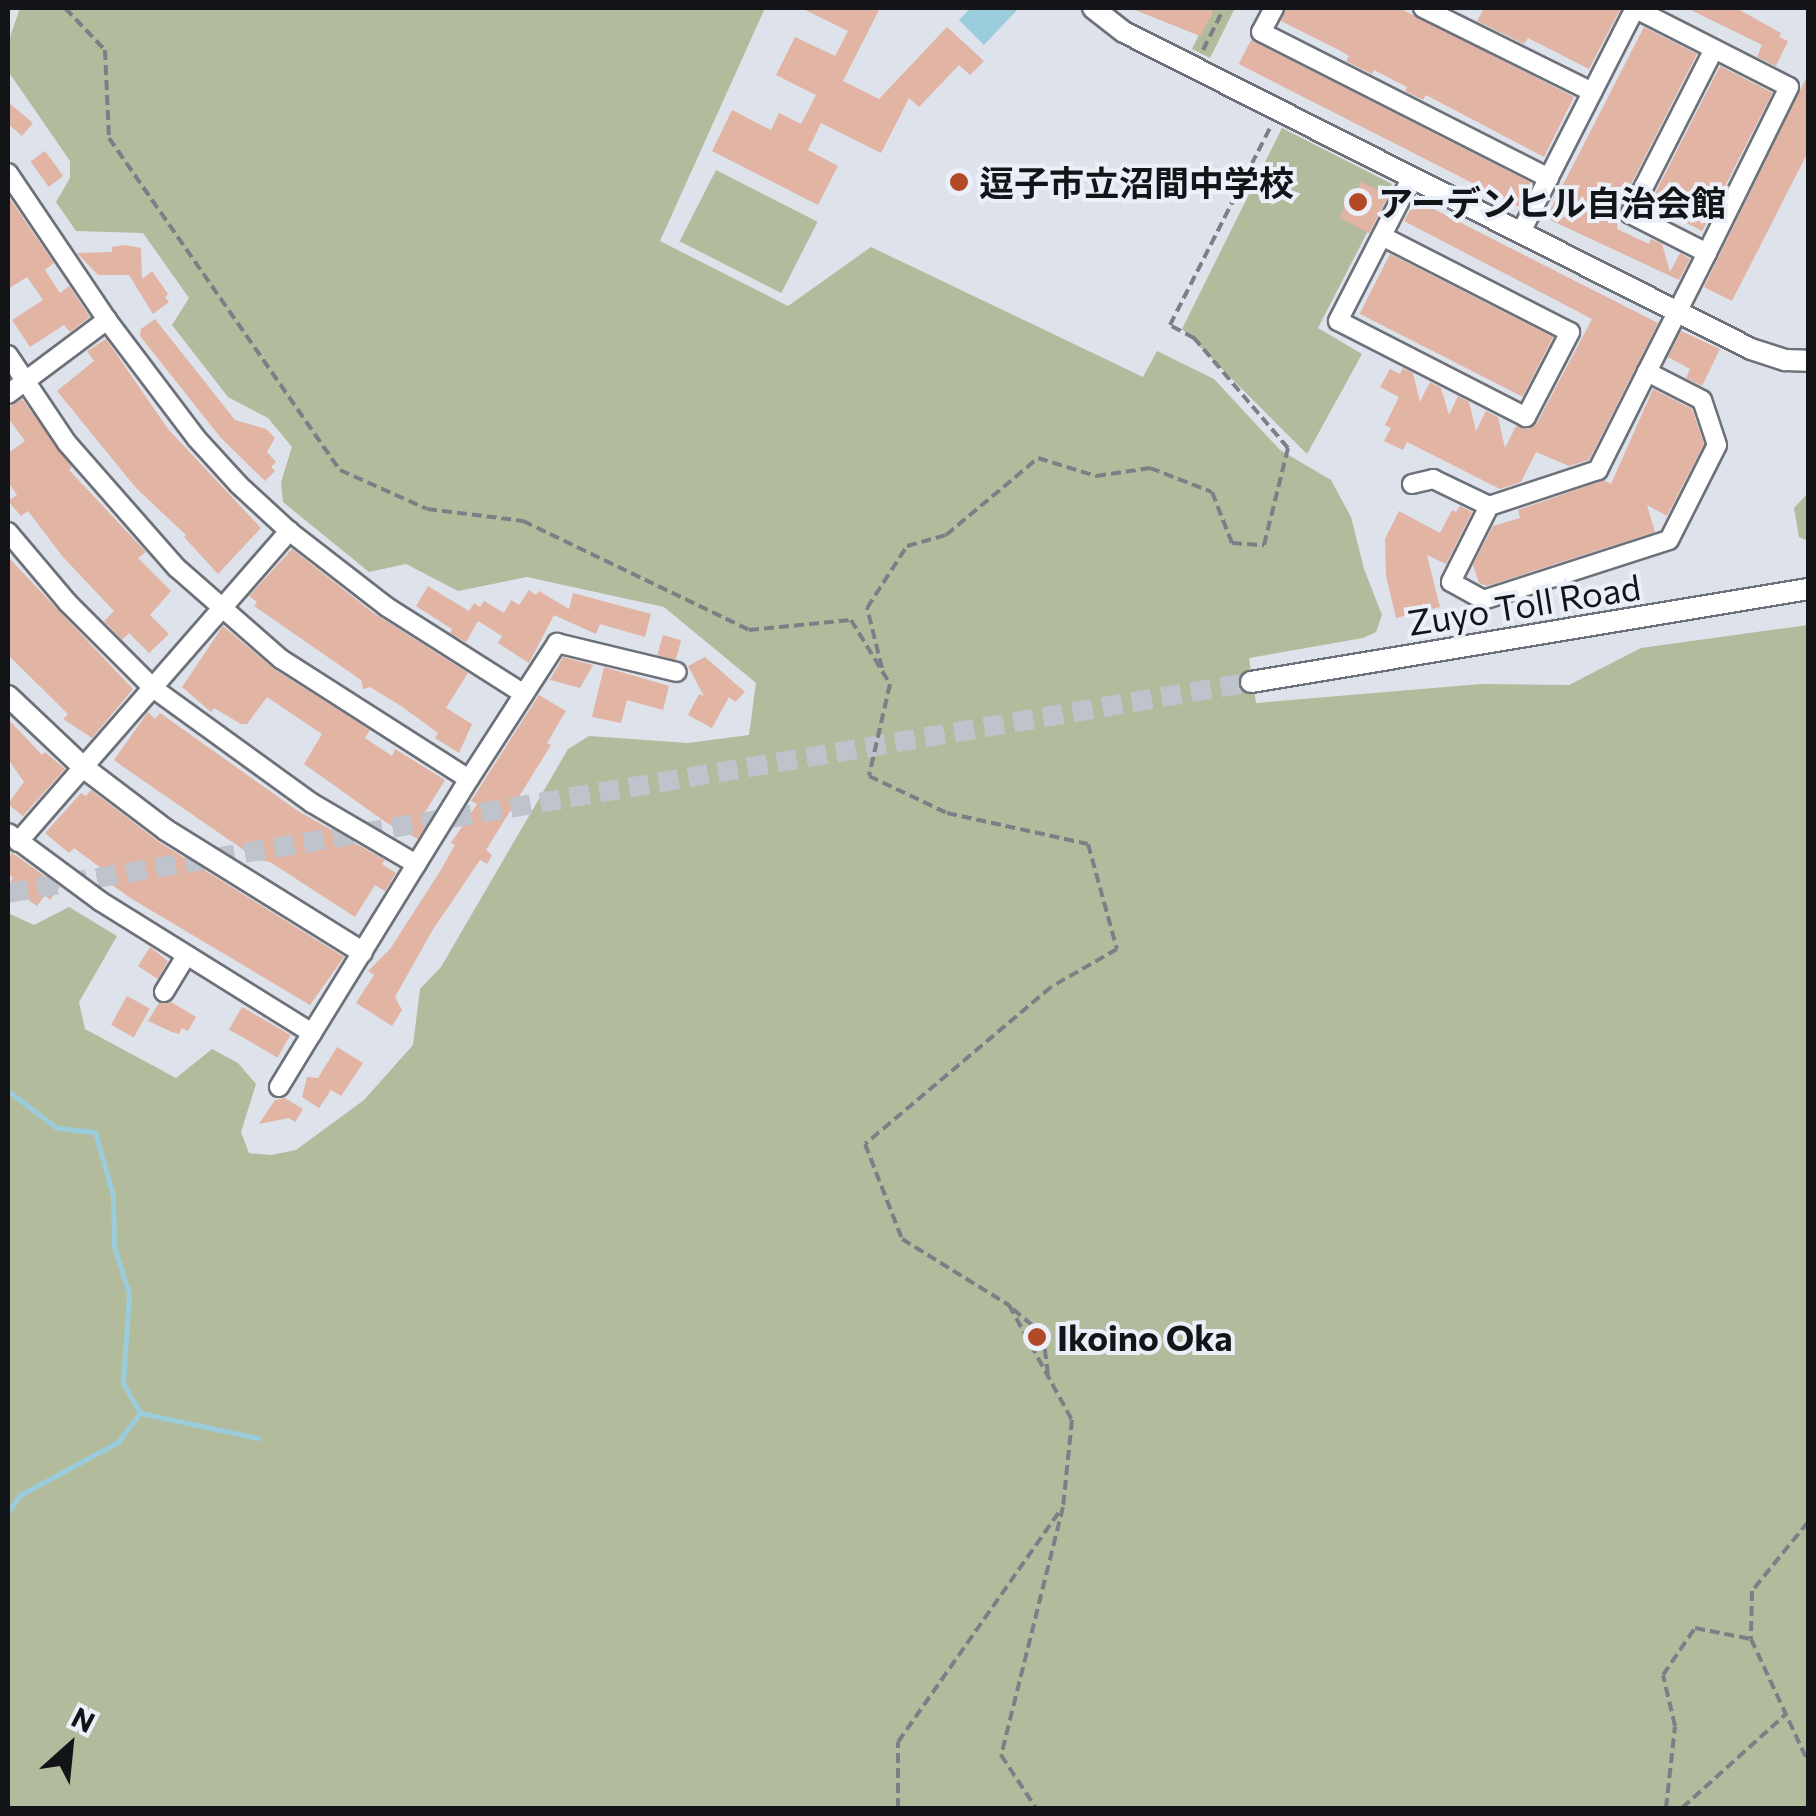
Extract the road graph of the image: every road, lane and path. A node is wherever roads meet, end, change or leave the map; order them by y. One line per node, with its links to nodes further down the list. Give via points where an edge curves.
1 (64, 8): 31 (path, via 105,50 109,138 340,470 427,508 524,521 749,630 851,620)
2 (1093, 8): 8 (street, via 1124,32)
3 (1224, 8): 8 (path)
4 (1274, 8): 13 (street, via 1261,32)
5 (1423, 8): 9 (street)
6 (1635, 8): 7 (street); 9 (street)
7 (1714, 48): 16 (street, via 1789,86); 16 (street, via 1630,214)
8 (1194, 67): 10 (street)
9 (1592, 92): 13 (street)
10 (1280, 110): 12 (street); 31 (path, via 1170,324 1194,338 1288,448 1264,546 1232,543 1212,492 1150,468 1096,476 1038,458 946,535 907,546 867,608)
11 (8, 173): 18 (street)
12 (1412, 177): 14 (street); 15 (street)
13 (1549, 178): 14 (street)
14 (1522, 232): 17 (street)
15 (1382, 236): 15 (street, via 1338,321 1526,416 1570,332)
16 (1706, 252): 17 (street)
17 (1678, 311): 20 (street, via 1727,338 1786,360); 21 (street)
18 (108, 320): 22 (street); 26 (street, via 197,439)
19 (8, 355): 22 (street)
20 (1808, 361)
21 (1647, 372): 25 (street, via 1598,470); 25 (street, via 1702,400 1717,445 1669,540 1484,600 1451,582)
22 (25, 382): 23 (street); 29 (street, via 102,487)
23 (8, 394)
24 (1412, 484): 25 (street, via 1434,479)
25 (1489, 506)
26 (290, 531): 29 (street); 34 (street, via 387,607)
27 (8, 532): 33 (street)
28 (1808, 589): 32 (street, Zuyo Toll Road)
29 (221, 609): 33 (street); 37 (street, via 281,659)
30 (676, 672): 34 (street, via 557,643)
31 (883, 673): 45 (path, via 890,684 869,776 947,813 1088,844 1117,949 1051,986 866,1144 902,1239)
32 (1250, 682)
33 (153, 688): 36 (street); 39 (street, via 312,803)
34 (524, 694): 37 (street)
35 (8, 696): 36 (street)
36 (83, 767): 38 (street); 40 (street, via 166,830)
37 (468, 779): 39 (street)
38 (13, 837): 41 (street)
39 (416, 864): 40 (street)
40 (362, 952): 43 (street)
41 (186, 956): 42 (street); 43 (street)
42 (164, 992)
43 (312, 1033): 44 (street)
44 (280, 1088)
45 (1009, 1306): 46 (path); 46 (path, via 1043,1334)
46 (1048, 1380): 47 (path, via 1072,1420)
47 (1063, 1507): 52 (path, via 898,1742); 53 (path, via 1001,1756)
48 (1808, 1522): 49 (path, via 1752,1592)
49 (1750, 1639): 50 (path); 54 (path, via 1695,1628 1662,1675 1675,1726)
50 (1785, 1715): 51 (path); 55 (path)
51 (1808, 1762)
52 (898, 1808)
53 (1036, 1808)
54 (1666, 1808)
55 (1682, 1808)

